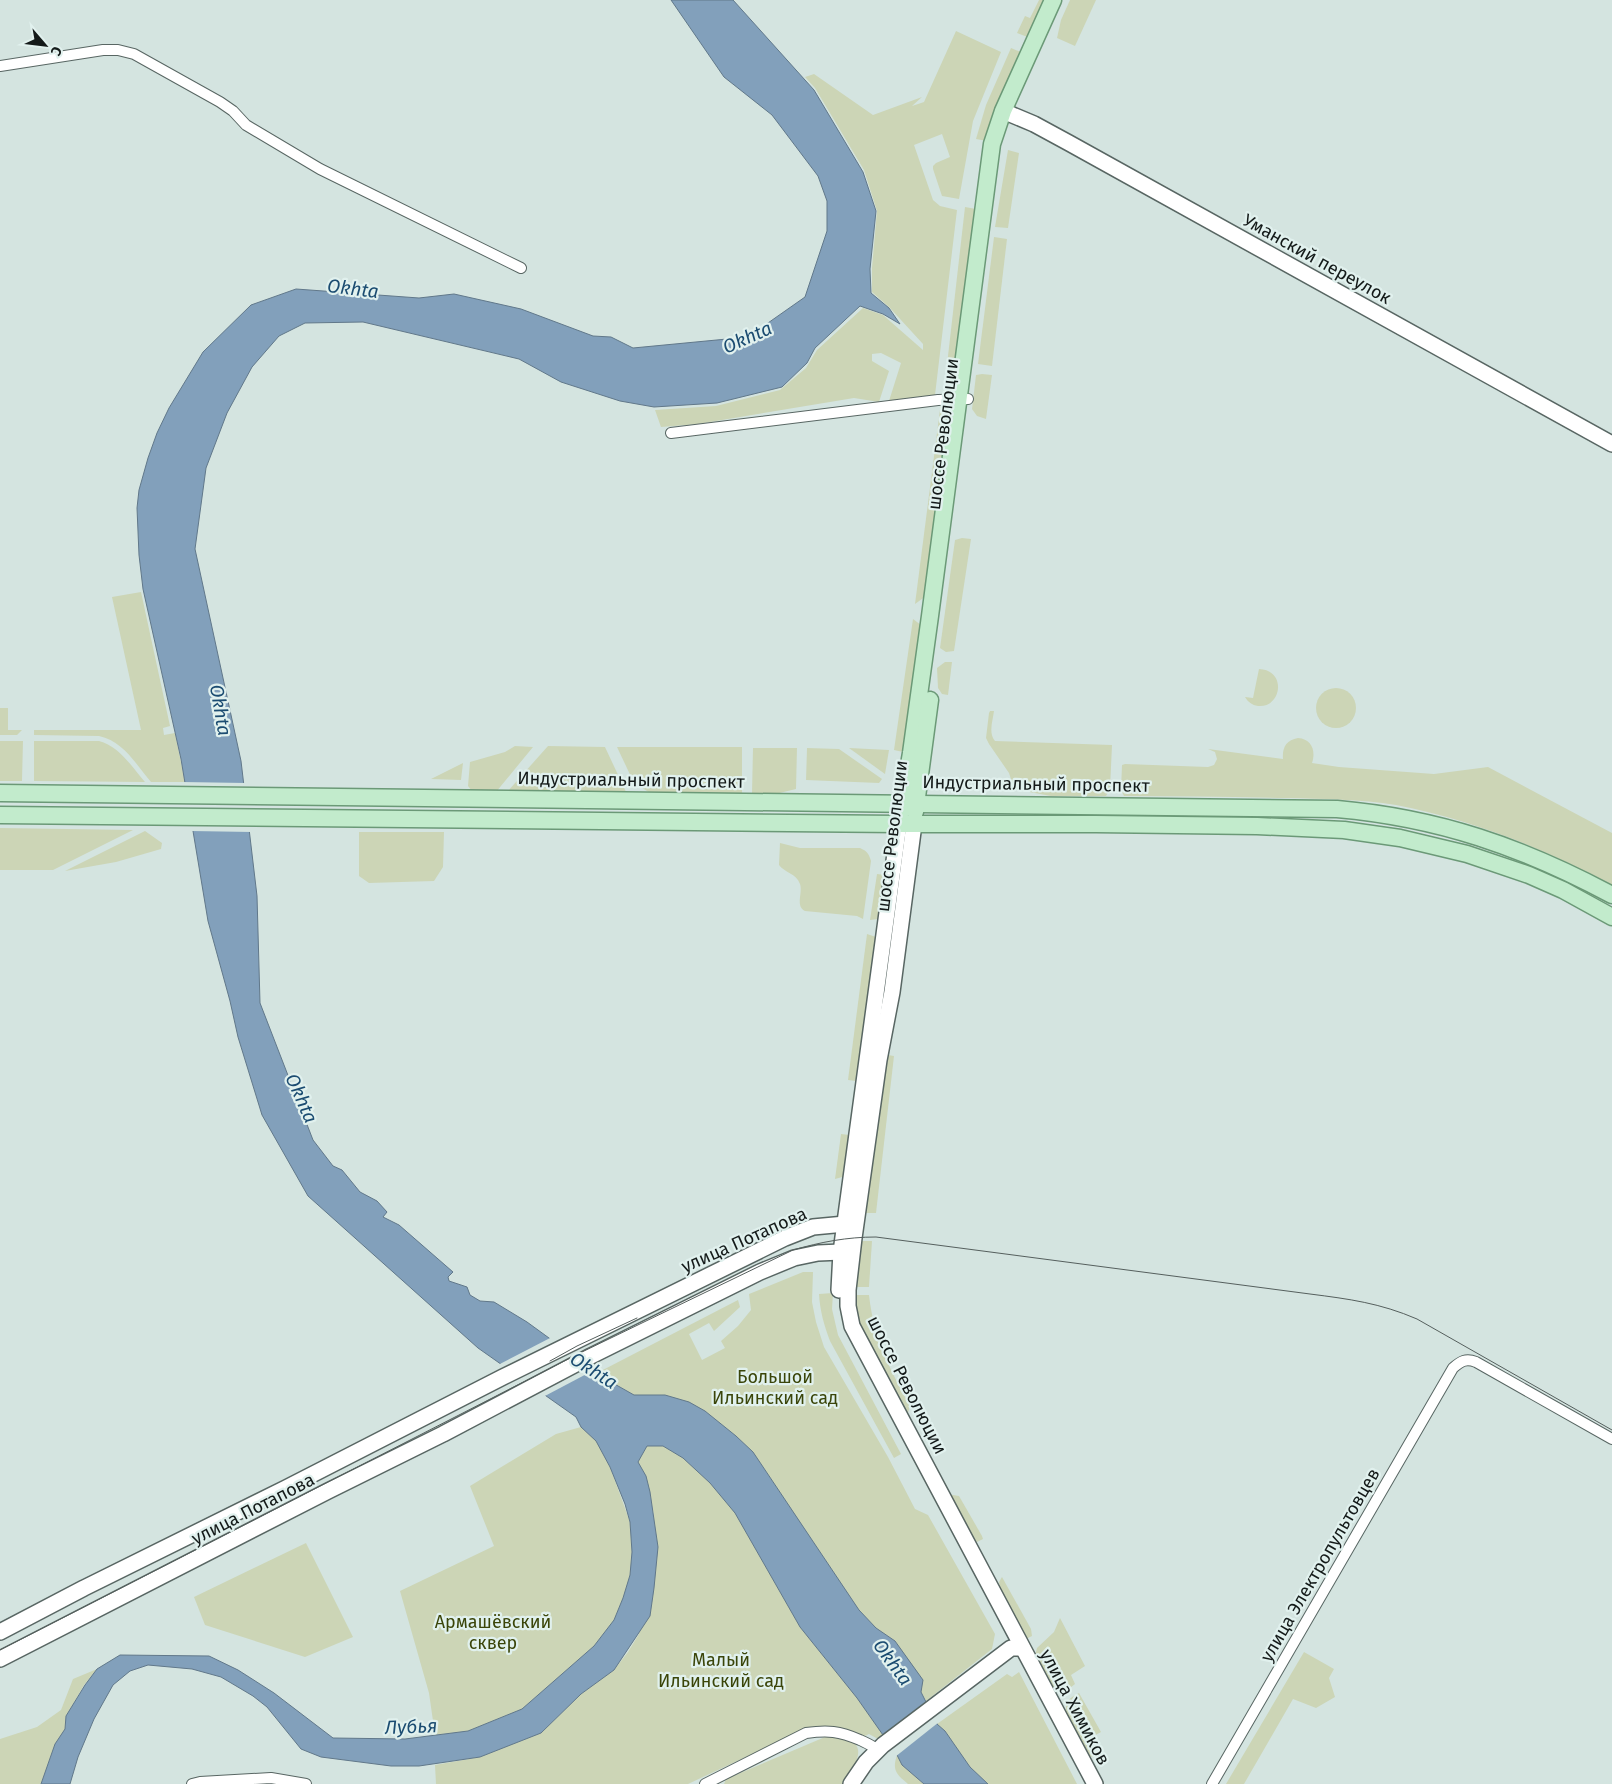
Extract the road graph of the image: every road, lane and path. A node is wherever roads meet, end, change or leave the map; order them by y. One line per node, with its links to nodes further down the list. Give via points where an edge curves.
1 (1053, 0): 4 (main road, шоссе Революции)
2 (1064, 0): 4 (main road, шоссе Революции)
3 (0, 66): 5 (street, via 103,50 134,54 220,102 246,125 320,168)
4 (1007, 113): 6 (main road, шоссе Революции, via 992,144 988,168); 8 (street, Уманский переулок, via 1069,142)
5 (521, 268)
6 (963, 399): 7 (street); 12 (main road, шоссе Революции, via 911,753)
7 (672, 433)
8 (1612, 444)
9 (0, 793): 10 (main road)
10 (182, 795): 11 (main road, Индустриальный проспект); 14 (main road)
11 (270, 796): 12 (main road, Индустриальный проспект); 15 (main road)
12 (909, 803): 16 (main road, шоссе Революции); 17 (main road, Индустриальный проспект, via 1366,811 1425,822 1488,840 1545,862)
13 (0, 815): 14 (main road)
14 (184, 817): 15 (main road)
15 (272, 818): 16 (main road)
16 (907, 824): 18 (main road, via 1182,825 1344,830 1467,854 1563,890); 19 (street, шоссе Революции, via 877,1000); 20 (street, шоссе Революции, via 892,992)
17 (1612, 895)
18 (1612, 917)
19 (845, 1224): 20 (street); 21 (street, шоссе Революции); 23 (street, улица Потапова, via 823,1225 798,1233 572,1342)
20 (854, 1238): 21 (street); 24 (street, шоссе Революции, via 848,1290 852,1326)
21 (841, 1252): 24 (street, шоссе Революции, via 839,1308 843,1331); 25 (street, улица Потапова, via 794,1258 760,1272)
22 (1612, 1439): 34 (street, улица Электропультовцев, via 1476,1362 1464,1360 1458,1364)
23 (0, 1632)
24 (1017, 1651): 26 (street); 32 (street, улица Химиков); 33 (street, улица Химиков)
25 (0, 1660)
26 (883, 1749): 29 (street, via 839,1732 806,1733); 30 (street, via 866,1762); 31 (street, via 880,1759)
27 (192, 1784): 28 (street, via 271,1778)
28 (306, 1784)
29 (705, 1784)
30 (851, 1784)
31 (862, 1784)
32 (1083, 1784)
33 (1095, 1784)
34 (1212, 1784)

